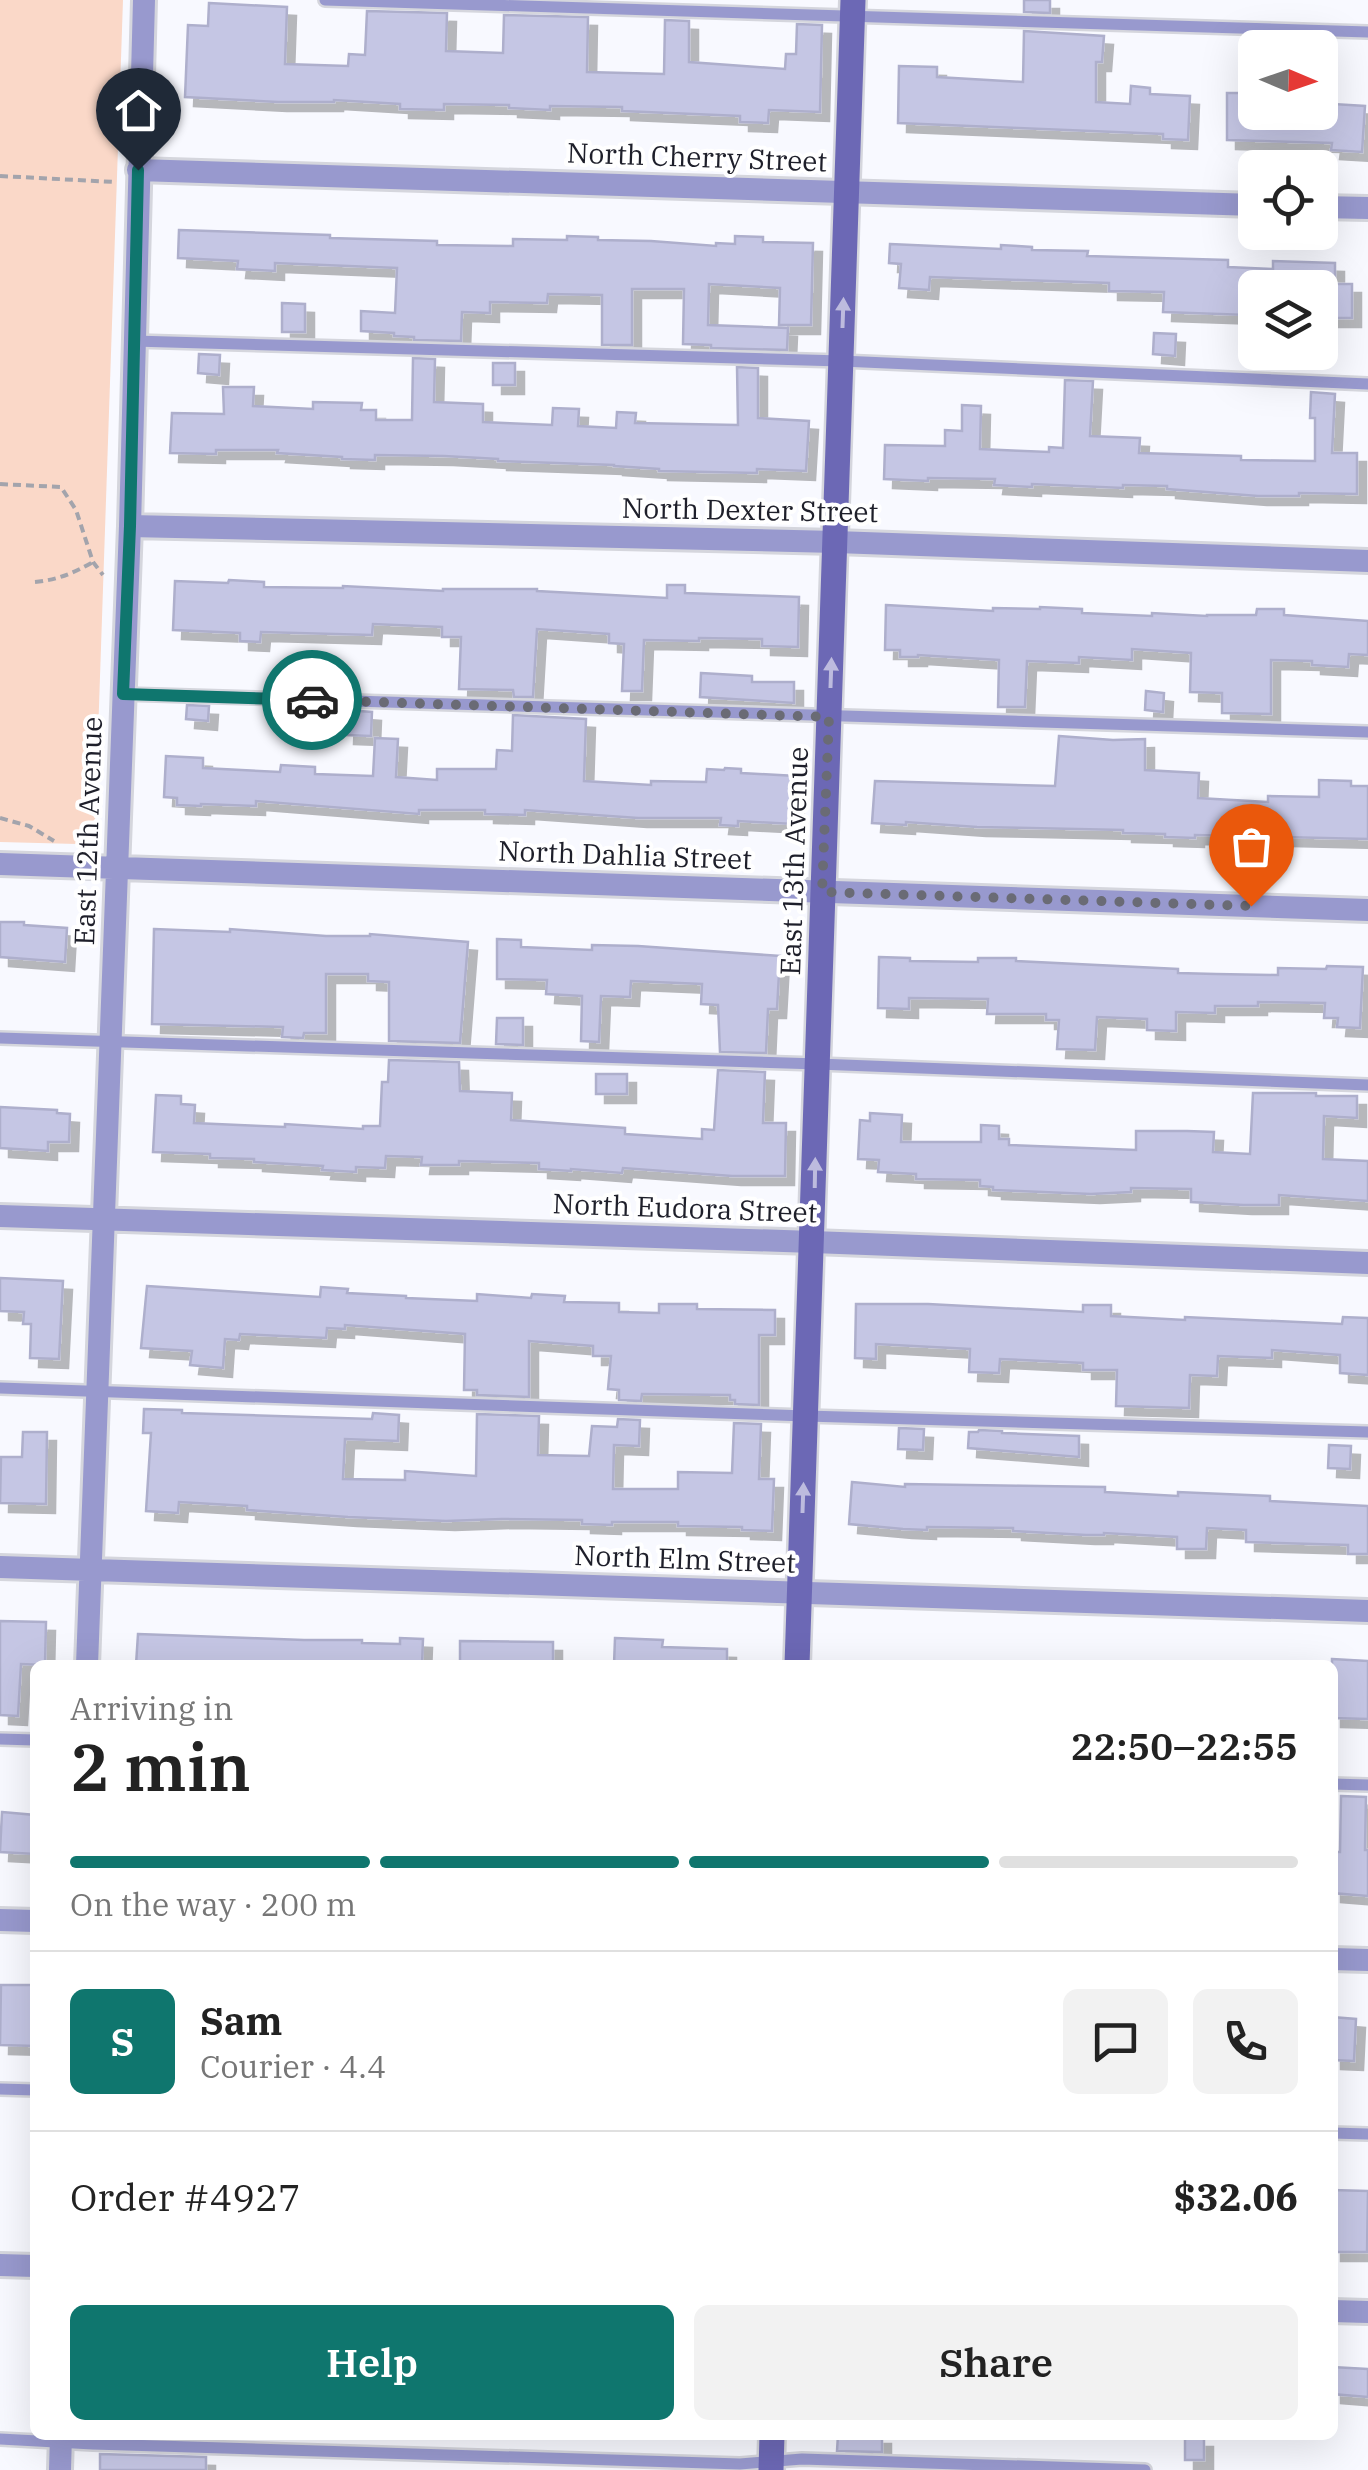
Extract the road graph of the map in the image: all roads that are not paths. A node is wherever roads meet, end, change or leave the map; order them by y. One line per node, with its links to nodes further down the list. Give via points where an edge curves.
1 (144, 0): 5 (street, East 12th Avenue)
2 (325, 0): 3 (lane)
3 (853, 8): 4 (lane); 6 (main road, East 13th Avenue)
4 (1368, 32)
5 (138, 176): 6 (street, North Cherry Street); 10 (street, East 12th Avenue)
6 (847, 192): 7 (street, North Cherry Street); 11 (main road, East 13th Avenue, one-way to 6)
7 (1238, 204)
8 (1338, 207): 9 (street)
9 (1368, 208)
10 (134, 341): 11 (lane); 13 (street, East 12th Avenue)
11 (841, 361): 12 (lane); 14 (main road, East 13th Avenue)
12 (1368, 384)
13 (130, 526): 14 (street, North Dexter Street); 16 (street, East 12th Avenue)
14 (836, 542): 15 (street, North Dexter Street); 17 (main road, East 13th Avenue, one-way to 14)
15 (1368, 561)
16 (123, 694): 17 (lane); 20 (street, East 12th Avenue)
17 (829, 717): 18 (lane); 21 (main road, East 13th Avenue)
18 (1368, 732)
19 (0, 864): 20 (street, North Dahlia Street)
20 (116, 868): 21 (street, North Dahlia Street); 24 (street, East 12th Avenue)
21 (822, 892): 22 (street, North Dahlia Street); 25 (main road, East 13th Avenue)
22 (1368, 910)
23 (0, 1038): 24 (lane)
24 (110, 1042): 25 (lane); 28 (street, East 12th Avenue)
25 (818, 1064): 26 (lane); 29 (main road, East 13th Avenue, one-way to 25)
26 (1368, 1085)
27 (0, 1216): 28 (street, North Eudora Street)
28 (104, 1220): 29 (street, North Eudora Street); 32 (street, East 12th Avenue)
29 (813, 1242): 30 (street, North Eudora Street); 33 (main road, East 13th Avenue)
30 (1368, 1262)
31 (0, 1388): 32 (lane)
32 (97, 1391): 33 (lane); 36 (street, East 12th Avenue)
33 (806, 1416): 34 (lane); 37 (main road, East 13th Avenue, one-way to 33)
34 (1368, 1432)
35 (0, 1567): 36 (street, North Elm Street)
36 (90, 1570): 37 (street, North Elm Street); 39 (street, East 12th Avenue)
37 (800, 1593): 38 (street, North Elm Street); 40 (main road, East 13th Avenue)
38 (1368, 1610)
39 (87, 1660)
40 (797, 1660)
41 (0, 1739): 42 (lane)
42 (30, 1740)
43 (1338, 1784): 44 (lane)
44 (1368, 1785)
45 (0, 1920): 46 (street)
46 (30, 1921)
47 (1338, 1959): 48 (street)
48 (1368, 1960)
49 (0, 2089): 50 (lane)
50 (30, 2090)
51 (1338, 2133): 52 (lane)
52 (1368, 2134)
53 (0, 2265): 54 (street)
54 (30, 2266)
55 (1338, 2311): 56 (street)
56 (1368, 2312)
57 (0, 2439): 58 (lane)
58 (30, 2439)
59 (61, 2440): 63 (street)
60 (113, 2440): 62 (lane)
61 (772, 2440): 62 (main road)
62 (771, 2466): 64 (lane, via 802,2459)
63 (60, 2470)
64 (1145, 2470)

